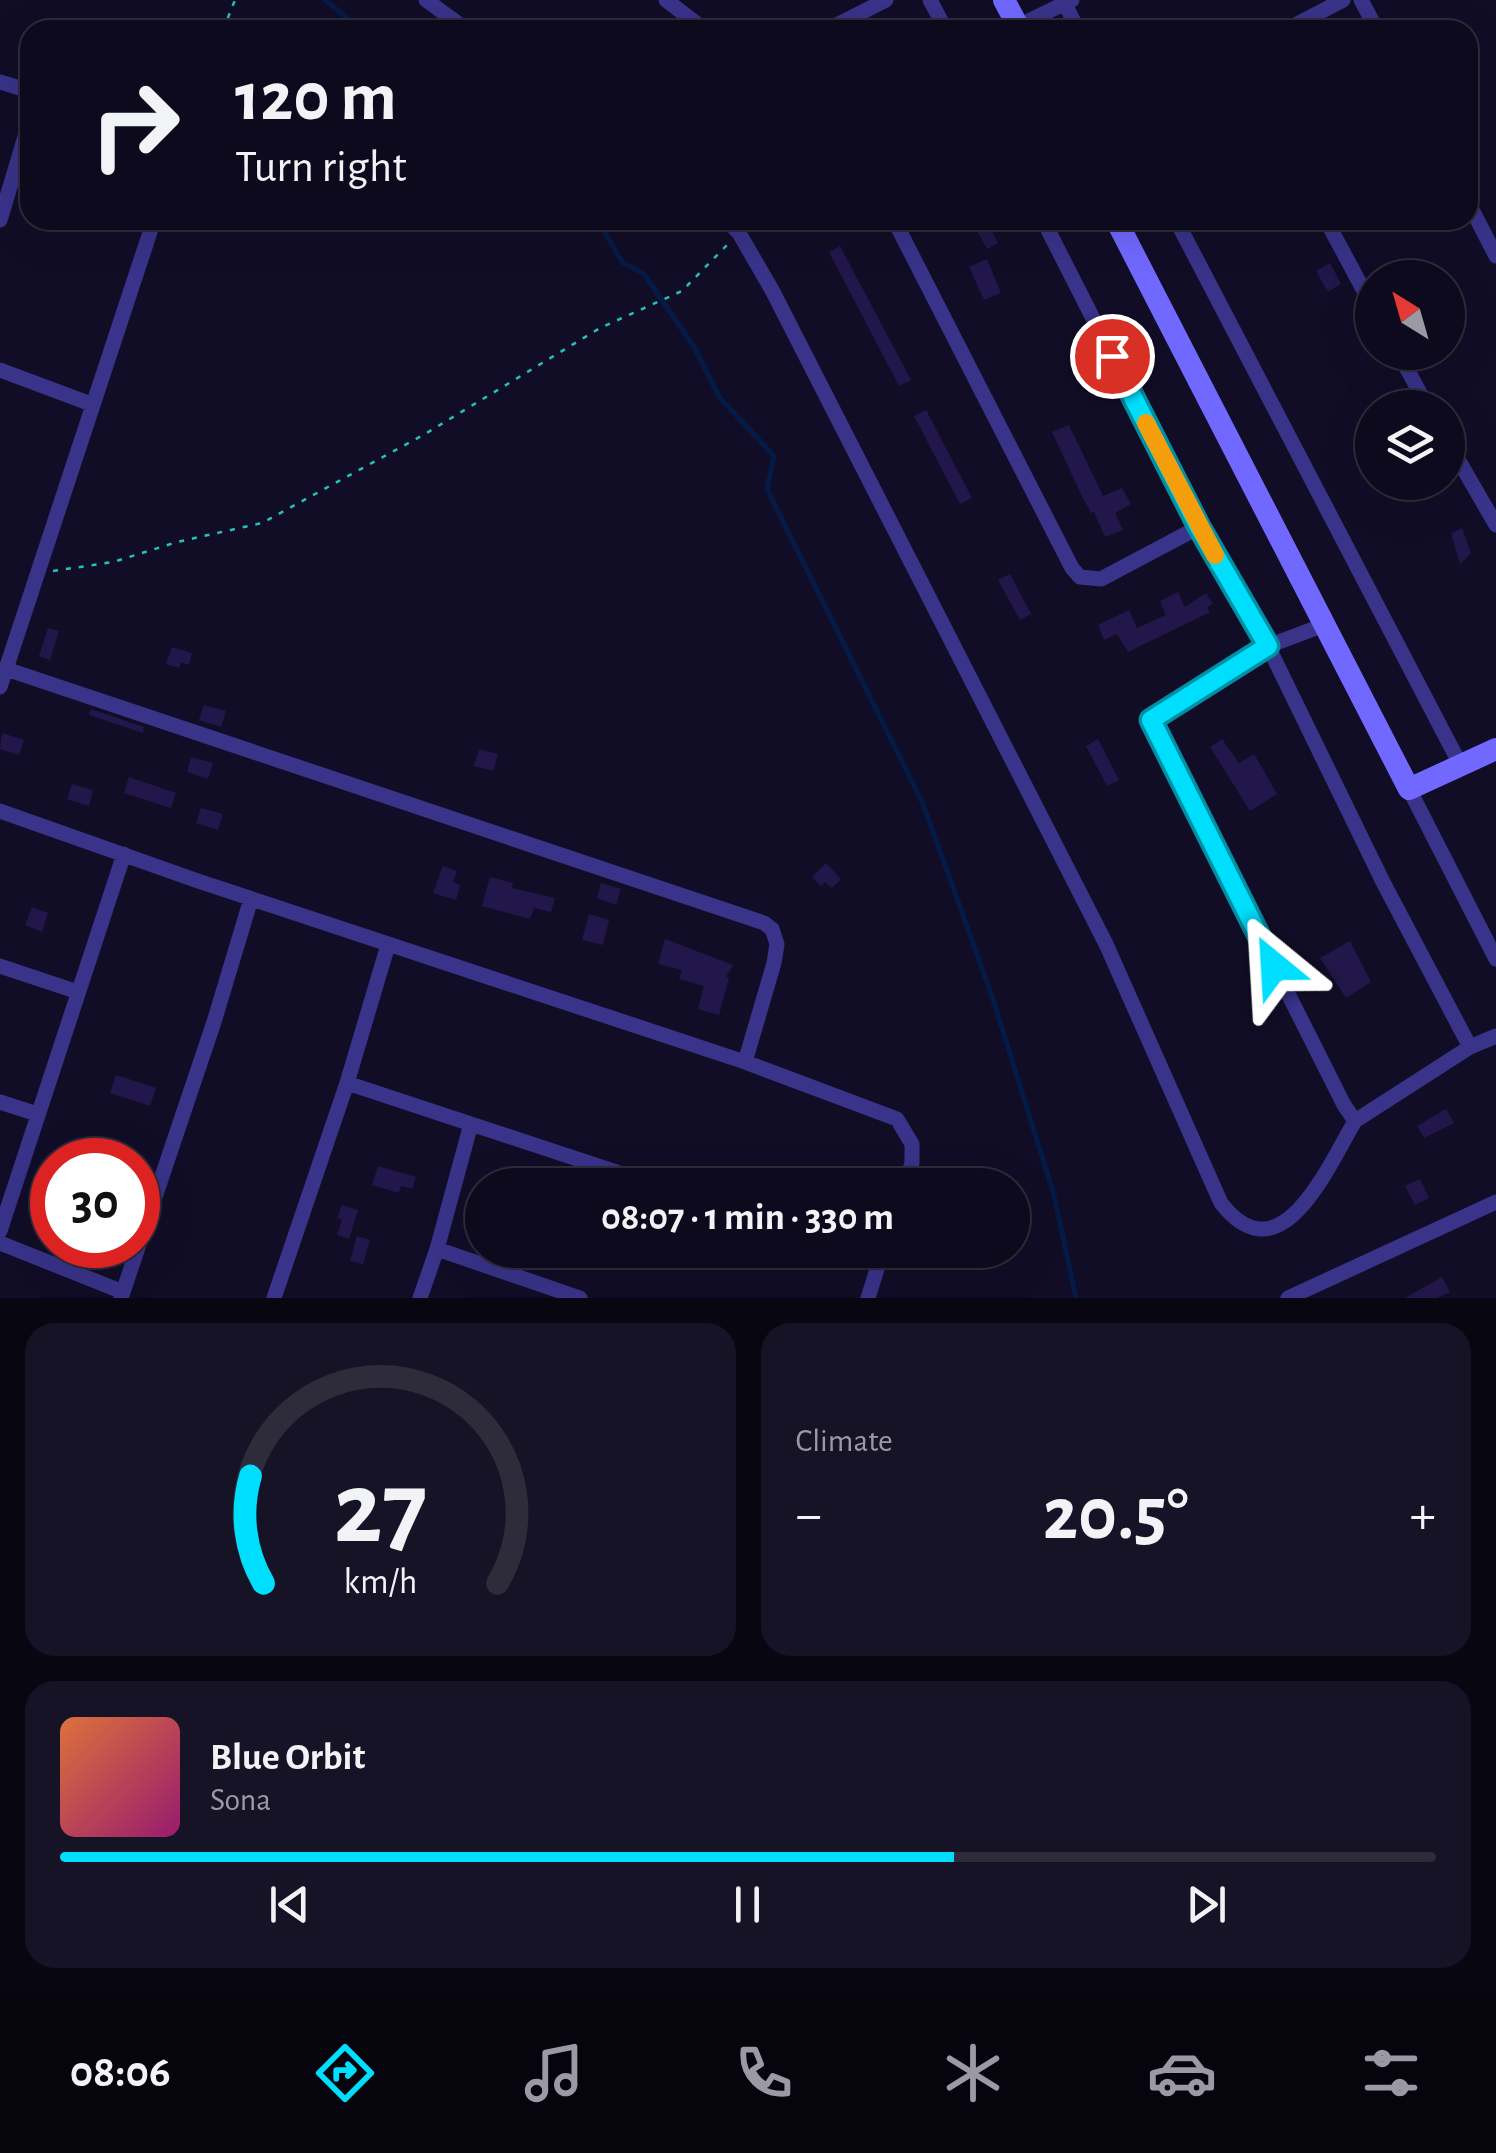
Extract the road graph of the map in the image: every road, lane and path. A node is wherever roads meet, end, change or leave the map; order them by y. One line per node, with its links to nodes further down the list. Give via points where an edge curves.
1 (426, 0): 6 (street)
2 (666, 0): 7 (street)
3 (886, 0): 8 (street)
4 (1344, 0): 10 (street)
5 (1069, 2): 9 (street)
6 (453, 20)
7 (692, 20)
8 (847, 20)
9 (1034, 20)
10 (1305, 20)
11 (20, 153): 12 (street)
12 (0, 220)
13 (1478, 221): 22 (street)
14 (151, 230): 25 (street)
15 (735, 230): 21 (street)
16 (899, 230): 28 (street, via 1080,577 1100,579)
17 (1048, 230): 28 (street)
18 (1121, 230): 30 (street)
19 (1181, 230): 35 (street)
20 (1331, 230): 23 (street)
21 (738, 233): 29 (path, via 682,291 600,328 262,523 113,562); 50 (street, via 1098,928 1221,1203 1249,1228 1287,1222)
22 (1496, 256)
23 (1355, 274)
24 (0, 370): 25 (street)
25 (91, 404): 29 (street)
26 (1465, 471): 27 (street)
27 (1496, 525)
28 (1199, 527): 31 (street)
29 (37, 574): 32 (street)
30 (1324, 625): 31 (street); 36 (street)
31 (1268, 646): 45 (street); 50 (street, via 1151,720)
32 (6, 669): 33 (street); 46 (street, via 764,923 776,944 774,963)
33 (0, 687)
34 (1496, 748): 35 (street)
35 (1461, 766): 36 (street)
36 (1409, 789): 41 (street)
37 (0, 811): 38 (street)
38 (124, 854): 39 (street); 43 (street)
39 (251, 898): 40 (street); 59 (street)
40 (388, 944): 46 (street); 47 (street)
41 (1496, 959)
42 (0, 966): 43 (street)
43 (78, 992): 49 (street)
44 (1496, 1036): 45 (street)
45 (1470, 1047): 50 (street)
46 (745, 1062): 53 (street, via 897,1119 912,1144)
47 (347, 1083): 51 (street); 60 (street)
48 (0, 1102): 49 (street)
49 (36, 1114): 55 (street)
50 (1355, 1121)
51 (471, 1124): 52 (street); 57 (street)
52 (604, 1168)
53 (910, 1168)
54 (1496, 1202): 64 (street)
55 (0, 1231)
56 (0, 1243): 59 (street)
57 (437, 1248): 61 (street); 62 (street)
58 (877, 1268): 63 (street)
59 (122, 1295)
60 (274, 1298)
61 (420, 1298)
62 (580, 1298)
63 (868, 1298)
64 (1288, 1298)

